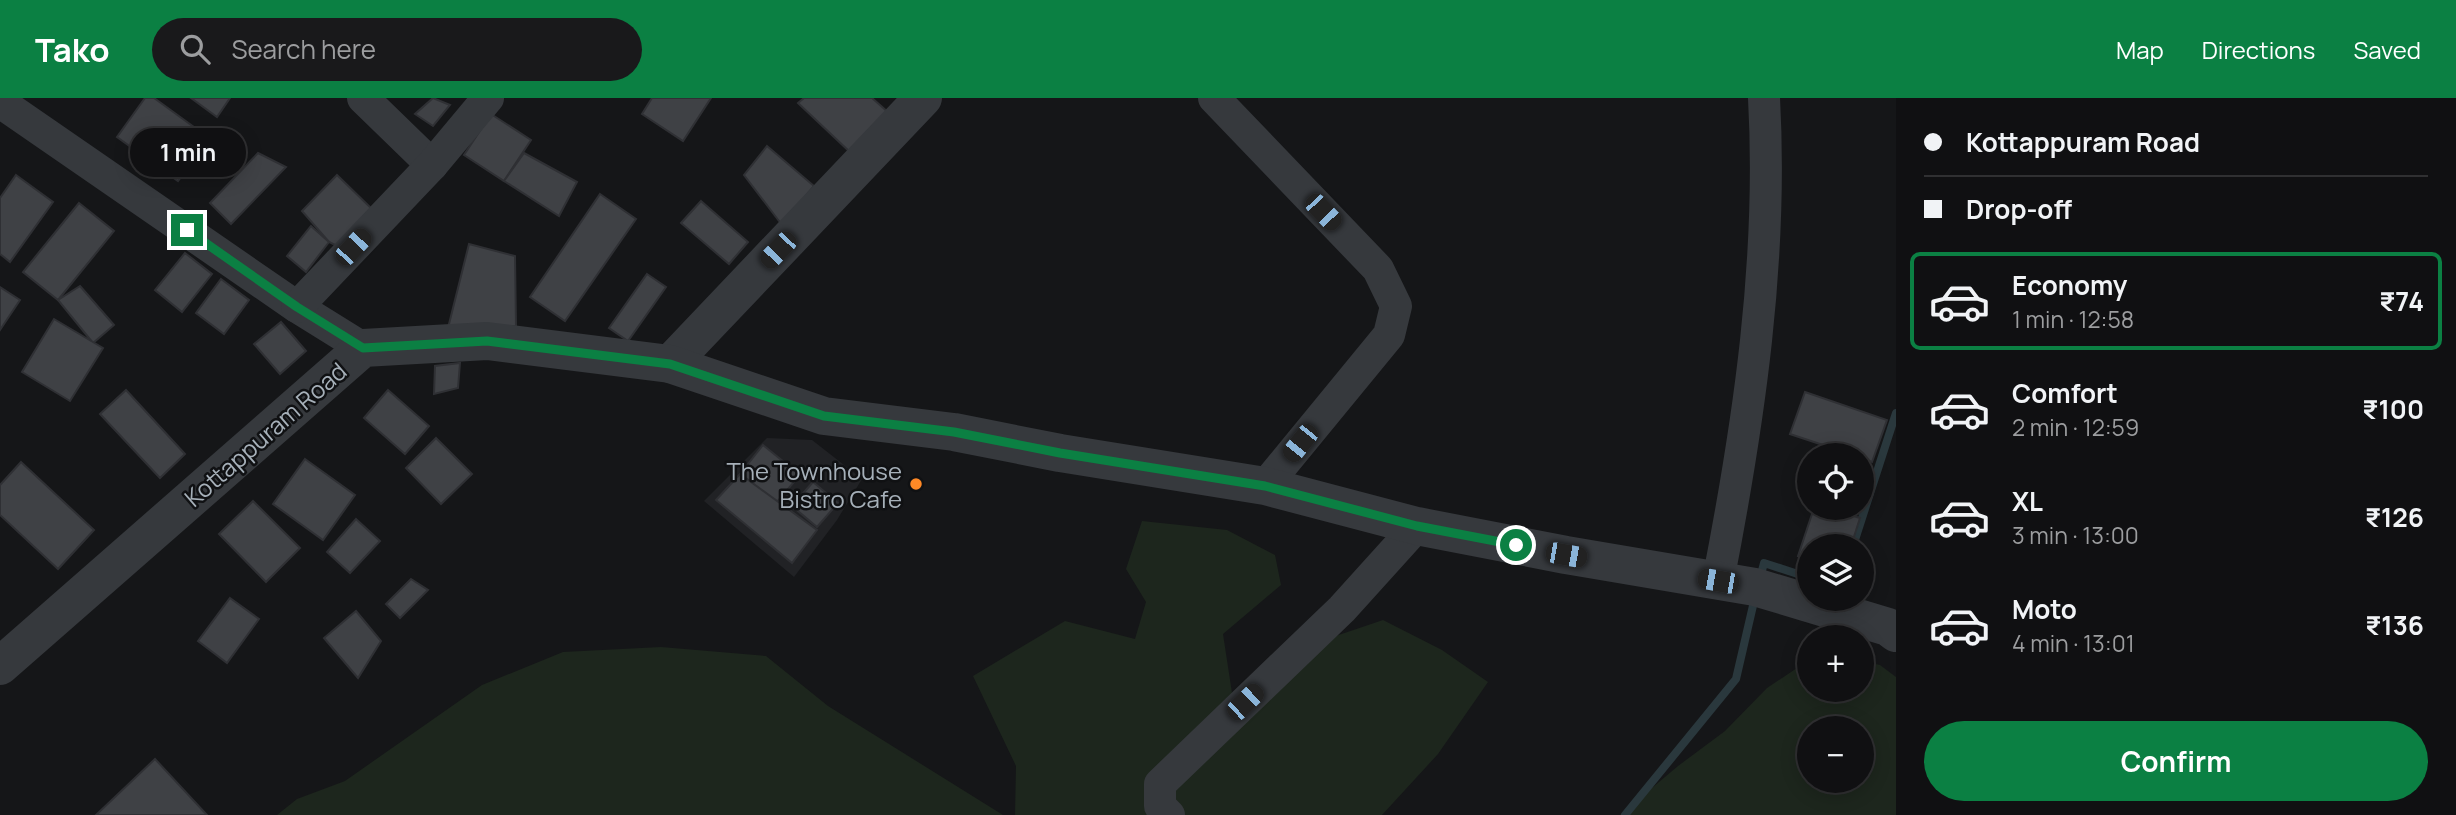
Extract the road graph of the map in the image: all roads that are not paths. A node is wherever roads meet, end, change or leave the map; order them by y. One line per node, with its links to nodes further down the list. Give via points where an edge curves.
1 (363, 98): 7 (street)
2 (488, 98): 7 (street)
3 (923, 98): 10 (street)
4 (1214, 98): 11 (street, via 1378,269 1396,306 1389,335)
5 (1764, 98): 13 (street, via 1765,249 1731,517)
6 (0, 102): 8 (street)
7 (432, 165): 8 (street)
8 (297, 307): 9 (street)
9 (363, 348): 10 (street, Kottappuram Road, via 487,341); 15 (street, Kottappuram Road)
10 (670, 364): 11 (street, Kottappuram Road, via 824,416 954,432)
11 (1265, 486): 12 (street, Kottappuram Road)
12 (1417, 526): 13 (street, Kottappuram Road); 16 (street, via 1342,608 1160,784 1160,806)
13 (1748, 587): 14 (street, Kottappuram Road)
14 (1896, 633)
15 (0, 666)
16 (1169, 815)

